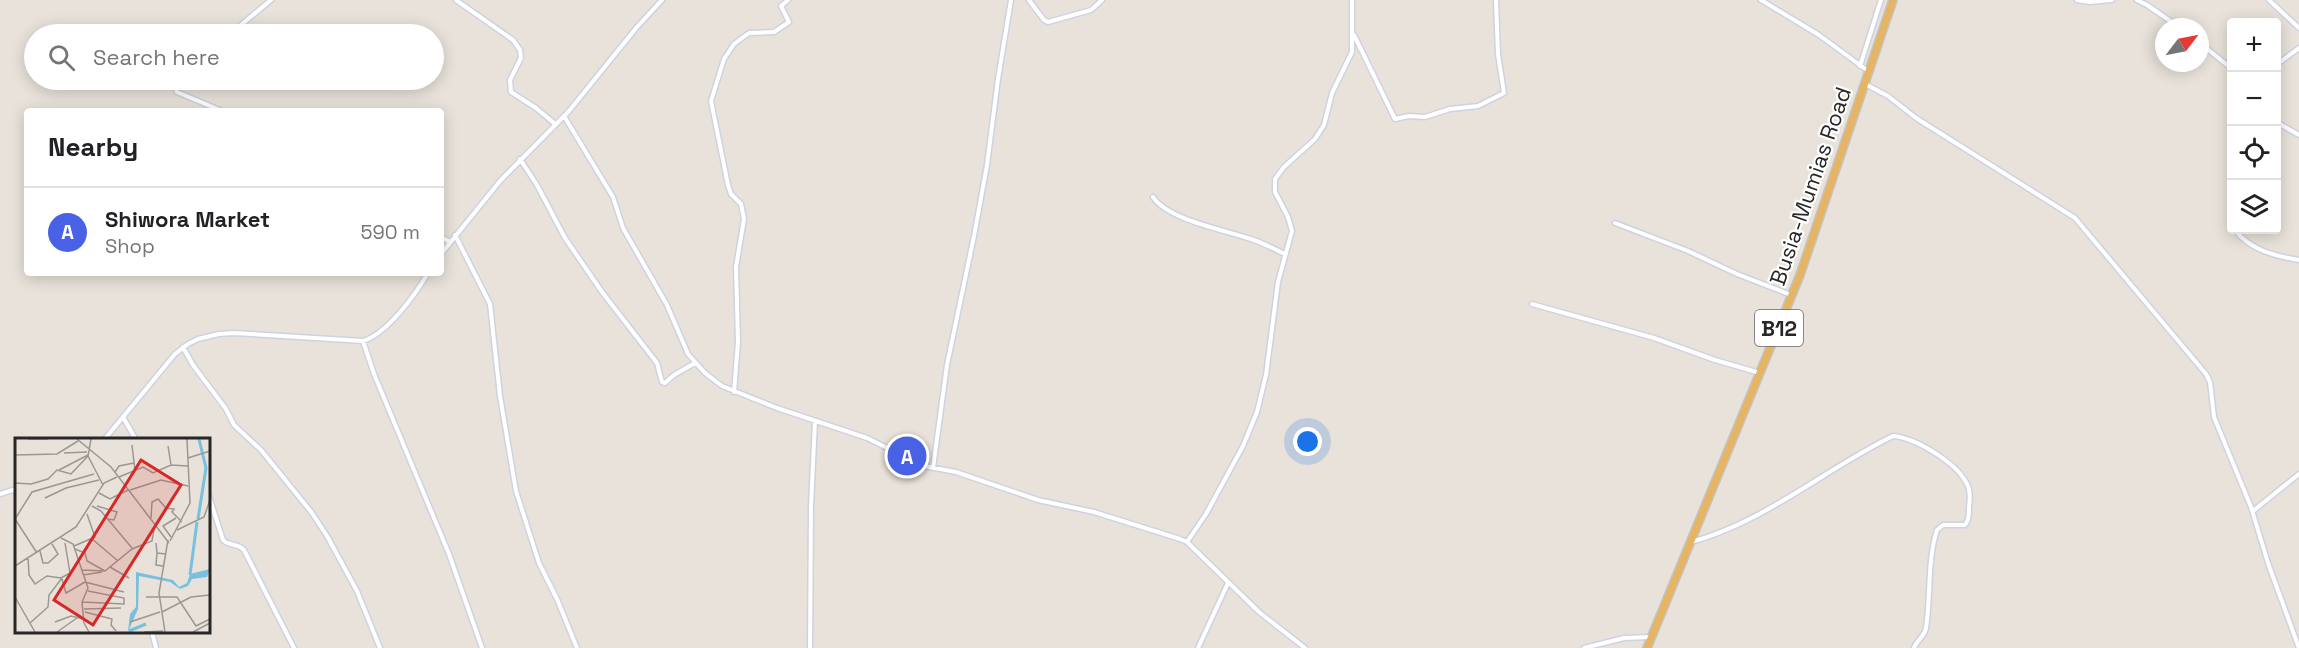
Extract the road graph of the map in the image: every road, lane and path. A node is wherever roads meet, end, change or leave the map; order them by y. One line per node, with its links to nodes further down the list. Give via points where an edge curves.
1 (271, 0): 18 (street)
2 (456, 0): 32 (street, via 515,42 521,58 510,80 512,93)
3 (662, 0): 30 (street)
4 (788, 0): 51 (street, via 782,6 789,22 784,27 771,33 749,33 734,44 711,99 728,185 744,211 736,267 738,342)
5 (1011, 0): 56 (street, via 987,165 947,365)
6 (1029, 0): 7 (street, via 1048,22 1091,10)
7 (1102, 0)
8 (1352, 0): 20 (street)
9 (1496, 0): 20 (street, via 1504,93 1478,106 1395,119)
10 (1761, 0): 25 (street)
11 (1881, 0): 25 (street)
12 (1893, 0): 26 (highway, Busia-Mumias Road / B12)
13 (2077, 0): 14 (street)
14 (2112, 0)
15 (2137, 0): 17 (street)
16 (2269, 0): 19 (street)
17 (2166, 18)
18 (242, 24)
19 (2299, 28)
20 (1353, 34): 42 (street, via 1351,56 1333,89 1322,130 1275,179 1275,192 1292,227)
21 (2299, 48): 23 (street)
22 (2209, 50): 24 (street)
23 (2281, 62)
24 (2227, 65)
25 (1860, 66): 26 (street)
26 (1869, 72): 27 (highway, Busia-Mumias Road / B12)
27 (1865, 84): 45 (highway, Busia-Mumias Road / B12); 61 (street, via 2081,223 2207,376 2214,417)
28 (176, 90): 29 (street)
29 (215, 108)
30 (564, 116): 32 (street); 49 (street, via 613,197 622,228 662,295)
31 (2281, 124): 33 (street)
32 (556, 125): 34 (street)
33 (2299, 135)
34 (520, 159): 38 (street); 49 (street, via 565,238 657,363 663,383)
35 (1153, 197): 42 (street, via 1160,206 1178,215)
36 (1615, 222): 45 (street)
37 (2239, 234): 43 (street, via 2265,251)
38 (455, 235): 40 (street); 71 (street, via 490,304 516,491 538,563)
39 (444, 239): 40 (street)
40 (450, 242): 41 (street)
41 (444, 250)
42 (1285, 254): 62 (street, via 1266,375 1254,421 1206,514)
43 (2299, 260)
44 (426, 276): 47 (street, via 384,328)
45 (1792, 295): 50 (highway, Busia-Mumias Road / B12)
46 (1532, 304): 50 (street)
47 (363, 340): 48 (street, via 219,334); 70 (street, via 450,554)
48 (183, 347): 52 (street); 69 (street, via 234,425 261,450 322,528 349,574)
49 (695, 363): 51 (street, via 714,381)
50 (1761, 373): 63 (highway, Busia-Mumias Road / B12)
51 (734, 392): 53 (street)
52 (123, 417): 54 (street); 55 (street)
53 (815, 421): 56 (street, via 859,435); 72 (street)
54 (106, 438)
55 (135, 438)
56 (933, 468): 62 (street)
57 (2299, 474): 61 (street)
58 (15, 489): 59 (street)
59 (0, 494)
60 (210, 499): 68 (street, via 223,540 243,550)
61 (2252, 511): 78 (street)
62 (1187, 542): 64 (street)
63 (1690, 543): 66 (highway, Busia-Mumias Road / B12); 77 (street, via 1722,533 1755,516 1893,436 1937,453 1967,482 1969,514 1965,525 1943,525 1937,530 1926,627)
64 (1228, 583): 73 (street); 74 (street)
65 (152, 633): 67 (street)
66 (1652, 637): 75 (street, via 1624,638); 76 (highway, Busia-Mumias Road / B12)
67 (156, 648)
68 (294, 648)
69 (380, 648)
70 (482, 648)
71 (577, 648)
72 (810, 648)
73 (1198, 648)
74 (1305, 648)
75 (1584, 648)
76 (1647, 648)
77 (1914, 648)
78 (2299, 648)

